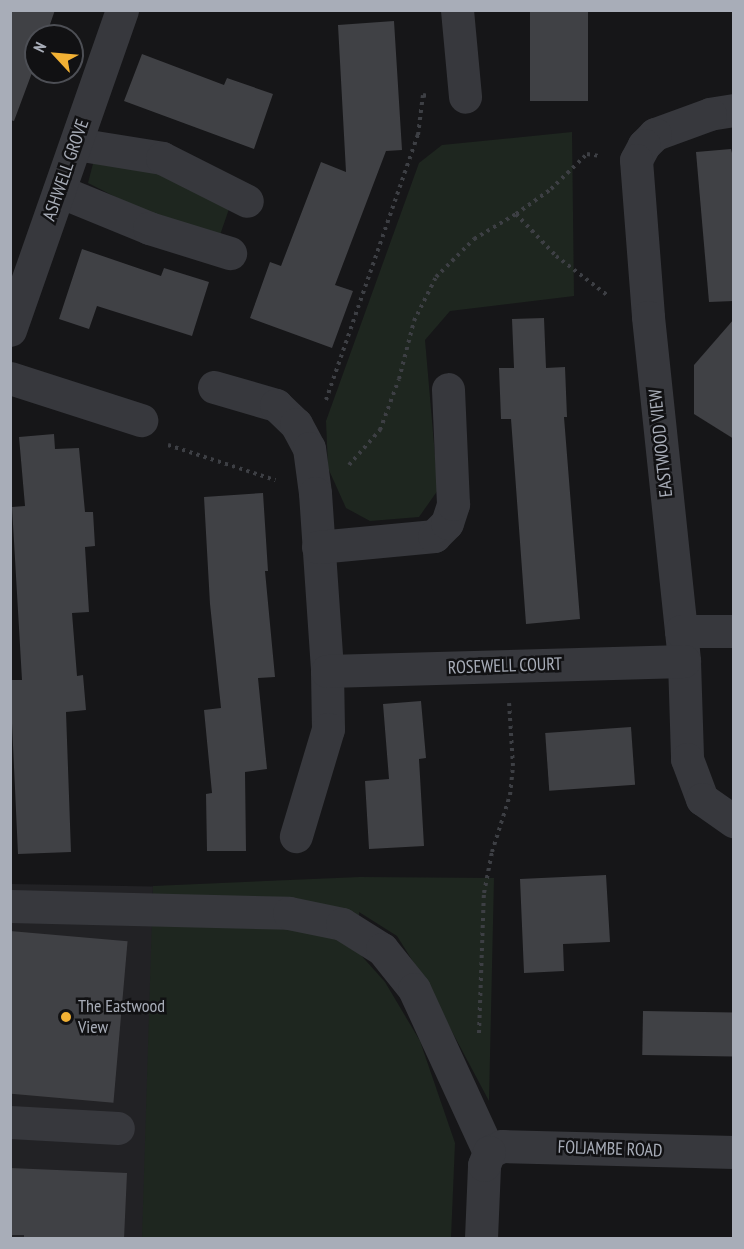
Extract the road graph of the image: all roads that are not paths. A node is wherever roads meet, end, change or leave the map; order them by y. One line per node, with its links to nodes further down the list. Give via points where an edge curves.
1 (122, 10): 5 (street, ASHWELL GROVE)
2 (456, 10): 3 (street)
3 (465, 97)
4 (734, 110): 16 (street, EASTWOOD VIEW, via 710,114 655,134 636,160)
5 (76, 144): 6 (street, ASHWELL GROVE); 7 (street, via 162,158)
6 (59, 190): 8 (street, via 149,228); 9 (street, ASHWELL GROVE)
7 (247, 201)
8 (230, 253)
9 (10, 330)
10 (10, 378): 13 (street)
11 (214, 387): 14 (street, via 276,405 296,424 309,448)
12 (448, 389): 14 (street, via 453,504 447,523 434,536)
13 (141, 420)
14 (318, 547): 17 (street)
15 (734, 632): 16 (street, ROSEWELL COURT)
16 (682, 646): 17 (street, ROSEWELL COURT, via 506,666); 18 (street, EASTWOOD VIEW, via 687,759 702,799)
17 (327, 671): 19 (street, via 328,729)
18 (734, 821)
19 (296, 836)
20 (10, 906): 23 (street, via 289,913 342,924 382,949 414,989)
21 (10, 1122): 22 (street)
22 (118, 1128)
23 (489, 1152): 24 (street, FOLJAMBE ROAD, via 502,1146); 25 (street, via 484,1165)
24 (734, 1152)
25 (481, 1239)

